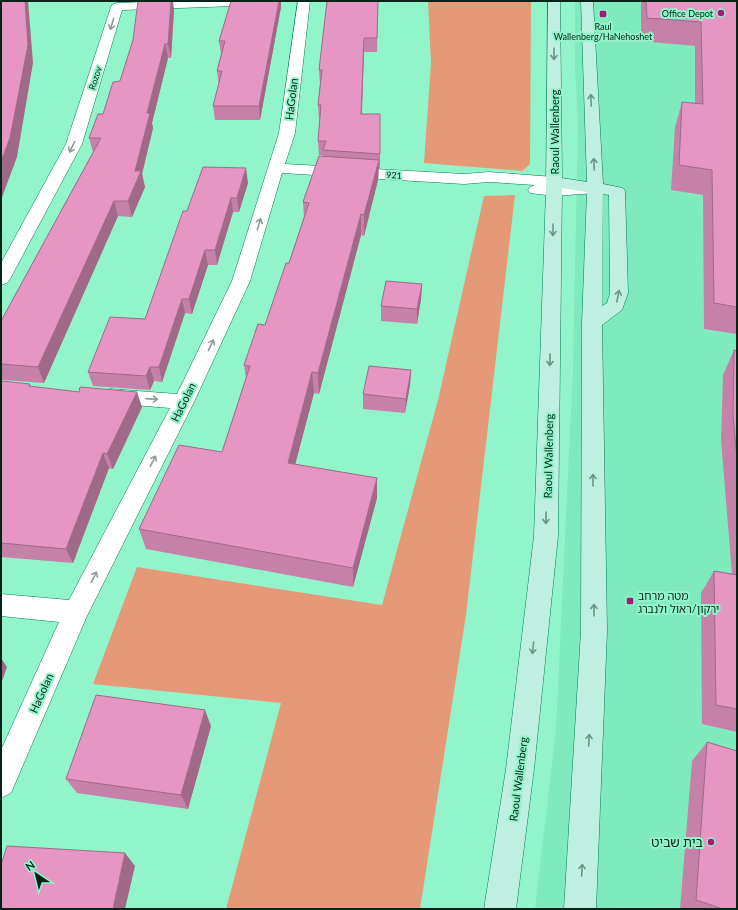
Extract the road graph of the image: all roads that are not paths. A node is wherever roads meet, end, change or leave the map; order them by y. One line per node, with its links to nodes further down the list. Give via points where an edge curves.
1 (265, 1): 8 (street, Rozov, one-way to 8, via 117,7 74,144)
2 (304, 1): 5 (street, HaGolan, via 287,133)
3 (554, 1): 6 (street, Raoul Wallenberg, one-way to 6)
4 (587, 1): 7 (street, one-way to 4)
5 (276, 168): 6 (street, 921, via 464,179 500,187); 10 (street, HaGolan, one-way to 5, via 241,281)
6 (554, 186): 7 (street, 921); 14 (street, Raoul Wallenberg, one-way to 14, via 546,536 520,769)
7 (595, 188): 15 (street, one-way to 7, via 594,631 592,323)
8 (1, 279)
9 (89, 394): 10 (street, one-way to 10)
10 (184, 402): 12 (street, HaGolan, one-way to 10)
11 (1, 605): 12 (street)
12 (76, 612): 13 (street, HaGolan)
13 (1, 783)
14 (500, 909)
15 (580, 909)

